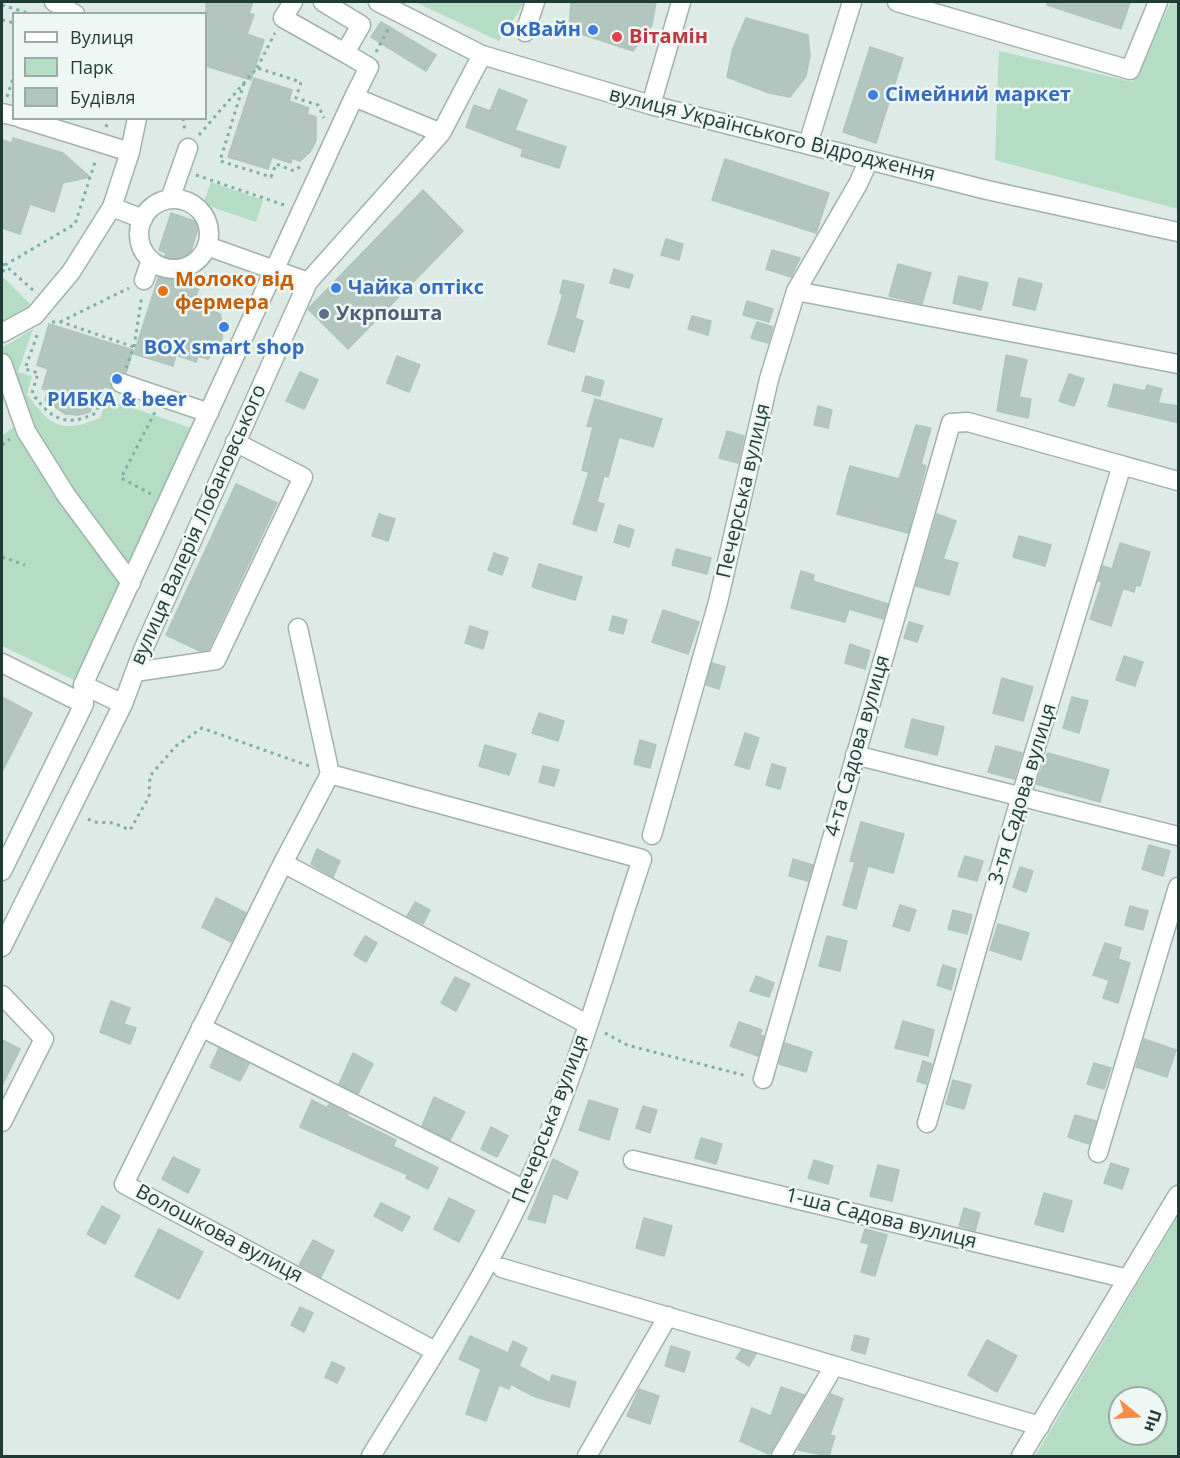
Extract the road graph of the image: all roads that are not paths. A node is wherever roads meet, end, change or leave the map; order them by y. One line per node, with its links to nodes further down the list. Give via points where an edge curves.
1 (54, 2): 10 (street)
2 (293, 2): 12 (street, via 283,18)
3 (322, 2): 12 (street, via 362,25)
4 (378, 2): 13 (street, вулиця Українського Відродження)
5 (535, 2): 11 (street)
6 (681, 2): 15 (street)
7 (852, 2): 19 (street)
8 (897, 2): 9 (street, via 1130,70)
9 (1158, 2)
10 (72, 12)
11 (525, 32)
12 (345, 52): 14 (street, вулиця Валерія Лобановського, via 369,67)
13 (482, 56): 15 (street, вулиця Українського Відродження); 18 (street, вулиця Валерія Лобановського)
14 (354, 97): 18 (street); 29 (street, вулиця Валерія Лобановського)
15 (651, 105): 19 (street, вулиця Українського Відродження)
16 (26, 120): 21 (street)
17 (137, 120): 21 (street)
18 (441, 133): 31 (street, вулиця Валерія Лобановського)
19 (808, 144): 22 (street, вулиця Українського Відродження)
20 (188, 148): 23 (street)
21 (130, 152): 24 (street)
22 (869, 160): 26 (street, вулиця Українського Відродження); 32 (street, Печерська вулиця)
23 (171, 199): 25 (street, via 149,209); 27 (street, via 182,200 202,212 207,223)
24 (112, 207): 25 (street); 33 (street, via 71,272 35,315)
25 (143, 219): 28 (street, via 140,241)
26 (1179, 232)
27 (207, 246): 28 (street, via 201,256 183,268 171,269); 29 (street)
28 (151, 260): 30 (street)
29 (275, 271): 31 (street); 37 (street, вулиця Валерія Лобановського)
30 (144, 280)
31 (308, 282): 38 (street, вулиця Валерія Лобановського)
32 (796, 291): 35 (street); 51 (street, Печерська вулиця, via 769,379 718,602)
33 (2, 333)
34 (2, 363): 41 (street, via 26,431 66,495)
35 (1179, 364)
36 (121, 383): 37 (street)
37 (209, 413): 41 (street, вулиця Валерія Лобановського)
38 (235, 442): 44 (street, вулиця Валерія Лобановського); 44 (street, via 303,477 216,660)
39 (1122, 465): 40 (street); 48 (street, 4-та Садова вулиця, via 961,420 951,423); 50 (street, 3-тя Садова вулиця)
40 (1179, 481)
41 (131, 583): 45 (street, вулиця Валерія Лобановського)
42 (298, 628): 49 (street)
43 (2, 663): 46 (street)
44 (135, 672): 47 (street, вулиця Валерія Лобановського)
45 (83, 685): 46 (street, вулиця Валерія Лобановського); 47 (street)
46 (84, 704): 54 (street, вулиця Валерія Лобановського)
47 (123, 704): 56 (street, вулиця Валерія Лобановського)
48 (855, 755): 50 (street); 60 (street, 4-та Садова вулиця)
49 (330, 774): 53 (street, Волошкова вулиця); 58 (street, Печерська вулиця, via 642,859)
50 (1021, 796): 52 (street); 62 (street, 3-тя Садова вулиця)
51 (652, 835)
52 (1179, 836)
53 (283, 863): 58 (street); 59 (street, Волошкова вулиця)
54 (2, 871)
55 (1179, 886): 63 (street)
56 (2, 947)
57 (2, 995): 61 (street, via 44,1038)
58 (587, 1024): 65 (street, Печерська вулиця, via 547,1140)
59 (201, 1027): 65 (street); 70 (street, Волошкова вулиця, via 124,1184)
60 (764, 1079)
61 (2, 1122)
62 (927, 1123)
63 (1098, 1153)
64 (633, 1160): 68 (street, 1-ша Садова вулиця)
65 (525, 1190): 70 (street, Печерська вулиця)
66 (1179, 1195): 68 (street)
67 (502, 1268): 69 (street)
68 (1128, 1279): 72 (street)
69 (668, 1316): 71 (street); 74 (street)
70 (435, 1351): 73 (street, Печерська вулиця)
71 (834, 1366): 72 (street); 75 (street)
72 (1040, 1426): 76 (street)
73 (371, 1456)
74 (587, 1456)
75 (781, 1456)
76 (1021, 1456)

